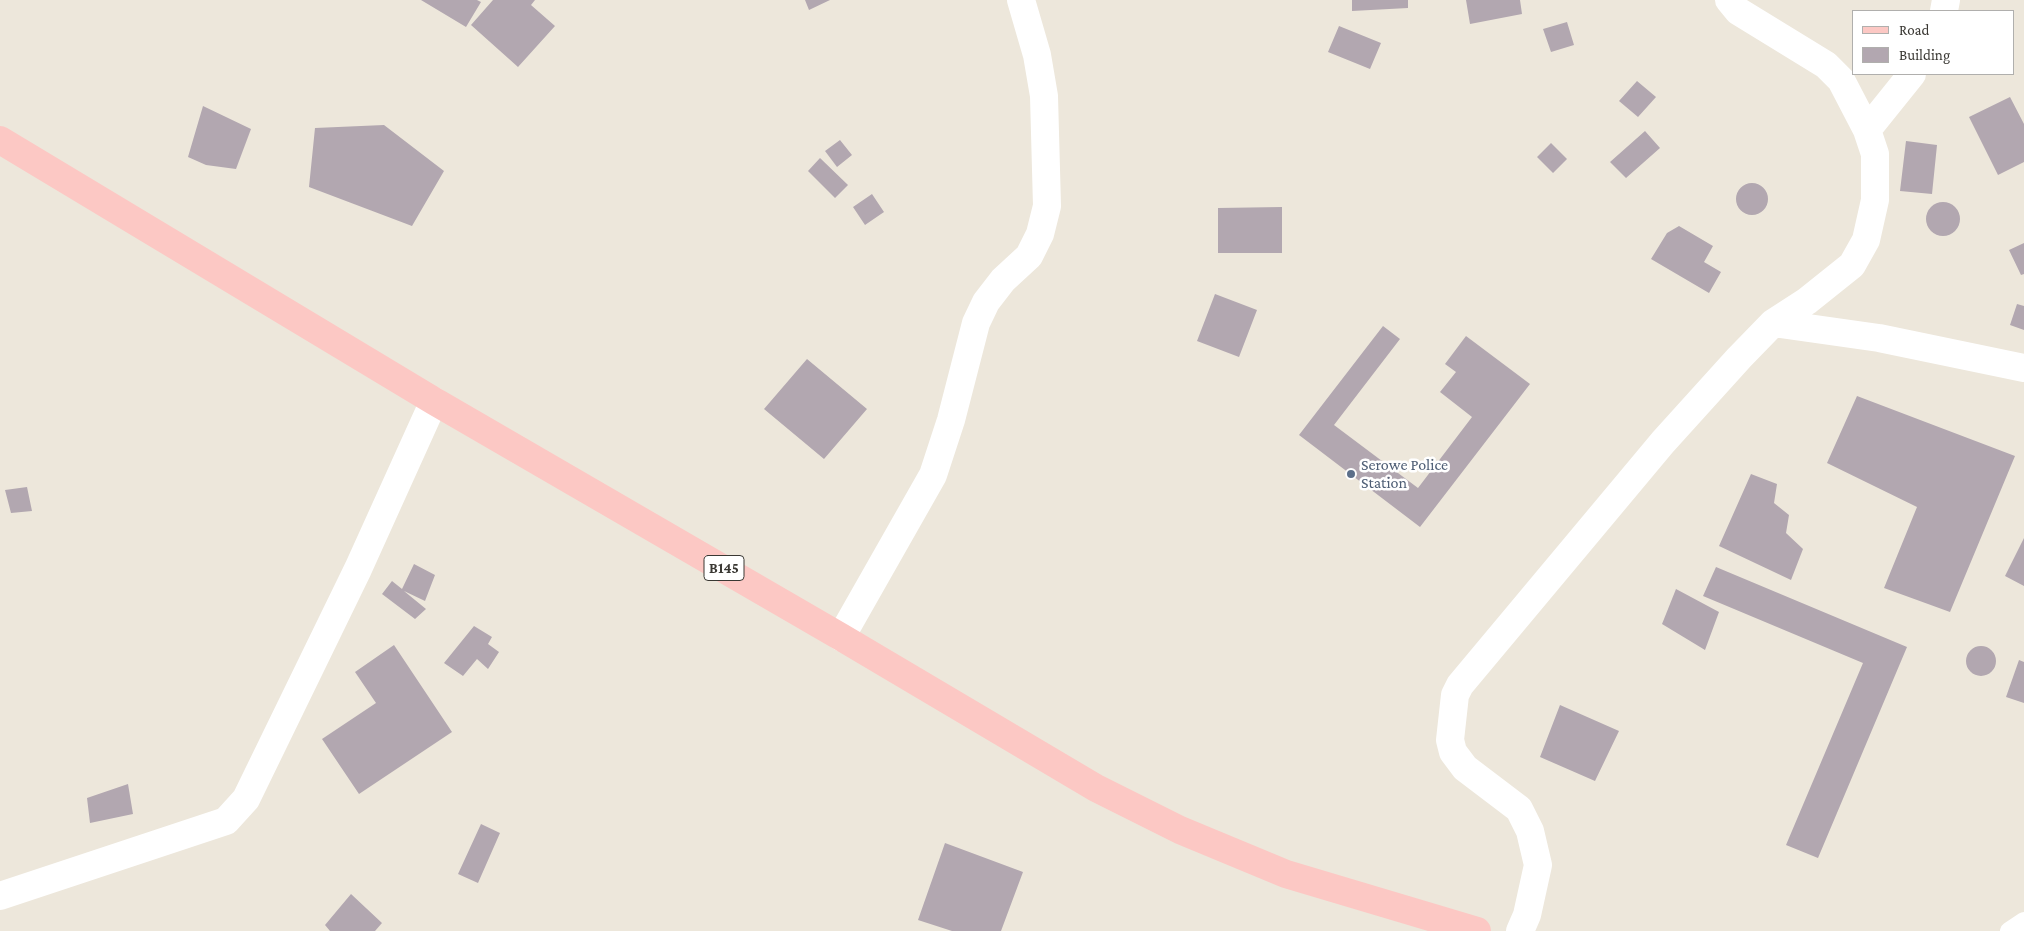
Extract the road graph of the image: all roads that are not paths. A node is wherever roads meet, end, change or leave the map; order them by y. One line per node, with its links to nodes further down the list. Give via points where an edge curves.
1 (1021, 0): 9 (street, via 1037,55 1044,96 1047,206 1040,234 1029,256 1003,280 982,309 933,475)
2 (1729, 0): 4 (street, via 1738,11 1826,65 1841,80)
3 (1911, 75): 4 (street)
4 (1867, 130): 6 (street, via 1875,154 1875,200 1866,240 1852,265)
5 (0, 140): 8 (main road, B145)
6 (1773, 323): 7 (street, via 1879,338); 14 (street, via 1663,442 1468,674 1455,695 1450,740 1453,752 1465,768 1519,810 1530,831 1538,865 1527,915)
7 (2024, 368)
8 (434, 401): 9 (main road, B145); 10 (street, via 358,568 246,799 226,821)
9 (841, 637): 12 (main road, B145, via 1096,788 1180,830 1286,874)
10 (0, 896)
11 (2024, 921): 15 (lane)
12 (1446, 926): 13 (main road, B145)
13 (1478, 931)
14 (1520, 931)
15 (2009, 931)

